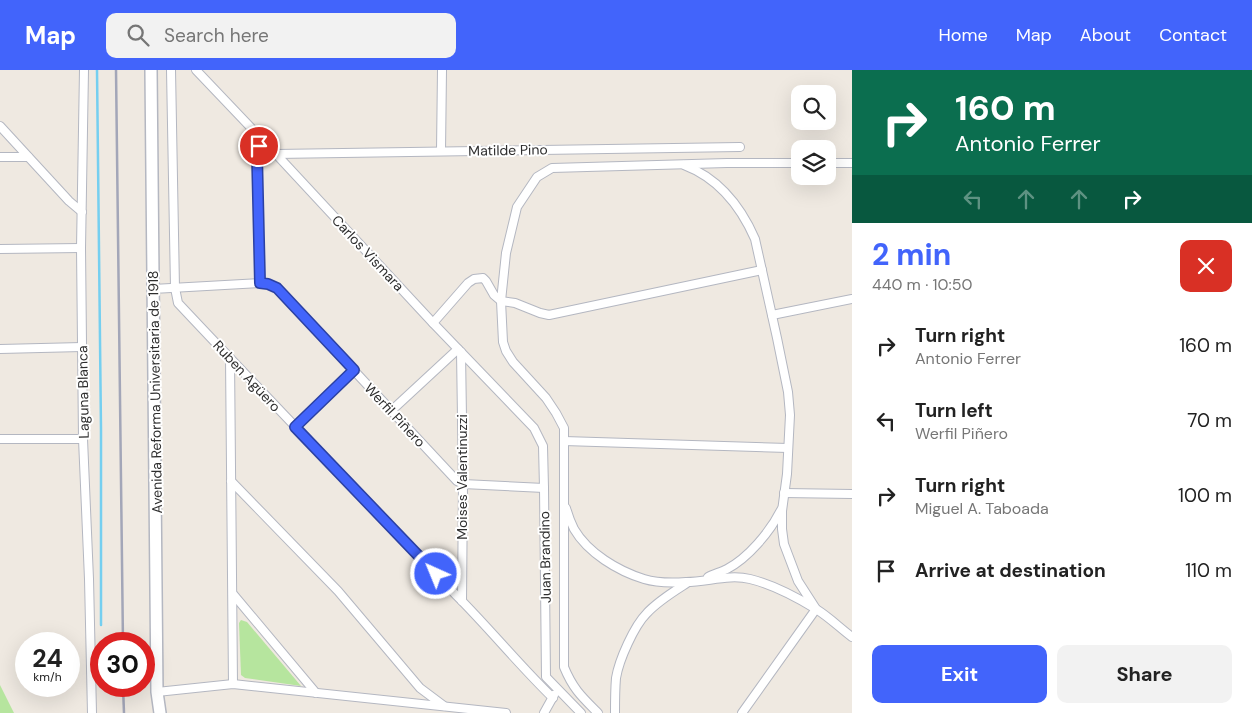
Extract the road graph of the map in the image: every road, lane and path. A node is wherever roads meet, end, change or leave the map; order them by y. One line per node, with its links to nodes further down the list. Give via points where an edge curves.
1 (84, 70): 17 (street, Laguna Blanca)
2 (151, 70): 23 (main road, Avenida Reforma Universitaria de 1918)
3 (172, 70): 22 (street, Avenida Reforma Universitaria de 1918)
4 (196, 70): 7 (street, Carlos Vismara)
5 (442, 70): 9 (street)
6 (0, 126): 12 (street)
7 (263, 141): 10 (street, Carlos Vismara); 21 (street, via 257,155)
8 (740, 148): 9 (street, Matilde Pino)
9 (441, 151): 10 (street, Matilde Pino)
10 (276, 154): 27 (street, Carlos Vismara)
11 (0, 157): 12 (street)
12 (28, 157): 17 (street)
13 (791, 163): 16 (street)
14 (836, 163): 15 (street)
15 (852, 163)
16 (681, 164): 20 (street, via 705,176 736,206 749,224); 25 (street, via 552,168 537,177 517,207 506,254)
17 (82, 212): 18 (street, Laguna Blanca)
18 (81, 248): 19 (street); 28 (street, Laguna Blanca)
19 (0, 250)
20 (762, 270): 25 (street, via 549,315); 26 (street)
21 (260, 283): 22 (street, Werfil Piñero); 32 (street, Werfil Piñero, via 277,288)
22 (175, 288): 23 (street, Werfil Piñero); 31 (street, Ruben Agüero, via 178,302)
23 (153, 289): 55 (main road, Avenida Reforma Universitaria de 1918)
24 (852, 299): 26 (street)
25 (501, 301): 27 (street, via 483,278 474,279); 38 (street, via 506,351 556,413 564,428)
26 (772, 315): 39 (street, via 788,392)
27 (433, 323): 30 (street, Carlos Vismara)
28 (82, 347): 29 (street); 37 (street, Laguna Blanca)
29 (0, 349)
30 (459, 350): 33 (street); 35 (street, Carlos Vismara); 41 (street, Moises Valentinuzzi)
31 (230, 358): 34 (street, Ruben Agüero); 40 (street)
32 (354, 370): 33 (street, Werfil Piñero); 34 (street)
33 (391, 411): 41 (street, Werfil Piñero)
34 (295, 427): 50 (street, Ruben Agüero)
35 (540, 438): 42 (street, Juan Brandino)
36 (0, 439): 37 (street)
37 (83, 439): 59 (street, Laguna Blanca)
38 (564, 441): 39 (street); 45 (street)
39 (788, 448): 43 (street)
40 (231, 482): 49 (street); 58 (street, via 338,591 420,688)
41 (463, 484): 42 (street); 50 (street, Moises Valentinuzzi)
42 (544, 488): 54 (street, Juan Brandino, via 546,677)
43 (784, 492): 44 (street); 46 (street)
44 (852, 494)
45 (564, 504): 48 (street, via 574,529 591,550 612,565 645,579); 64 (street, via 564,667 576,690)
46 (782, 507): 47 (street, via 769,530 749,551 728,568); 51 (street, via 784,544 798,581)
47 (700, 581): 48 (street); 51 (street, via 748,578 765,583)
48 (687, 582): 65 (street, via 646,613 636,627 617,676)
49 (232, 594): 53 (street); 56 (street)
50 (462, 601): 57 (street, Ruben Agüero)
51 (816, 609): 52 (street); 66 (street)
52 (851, 634)
53 (233, 684): 55 (street); 56 (street)
54 (557, 688): 57 (street); 63 (street)
55 (157, 692): 60 (main road, Avenida Reforma Universitaria de 1918)
56 (316, 692): 58 (street)
57 (553, 698): 62 (street)
58 (445, 706): 61 (street)
59 (92, 713)
60 (160, 713)
61 (506, 713)
62 (544, 713)
63 (581, 713)
64 (598, 713)
65 (615, 713)
66 (742, 713)

